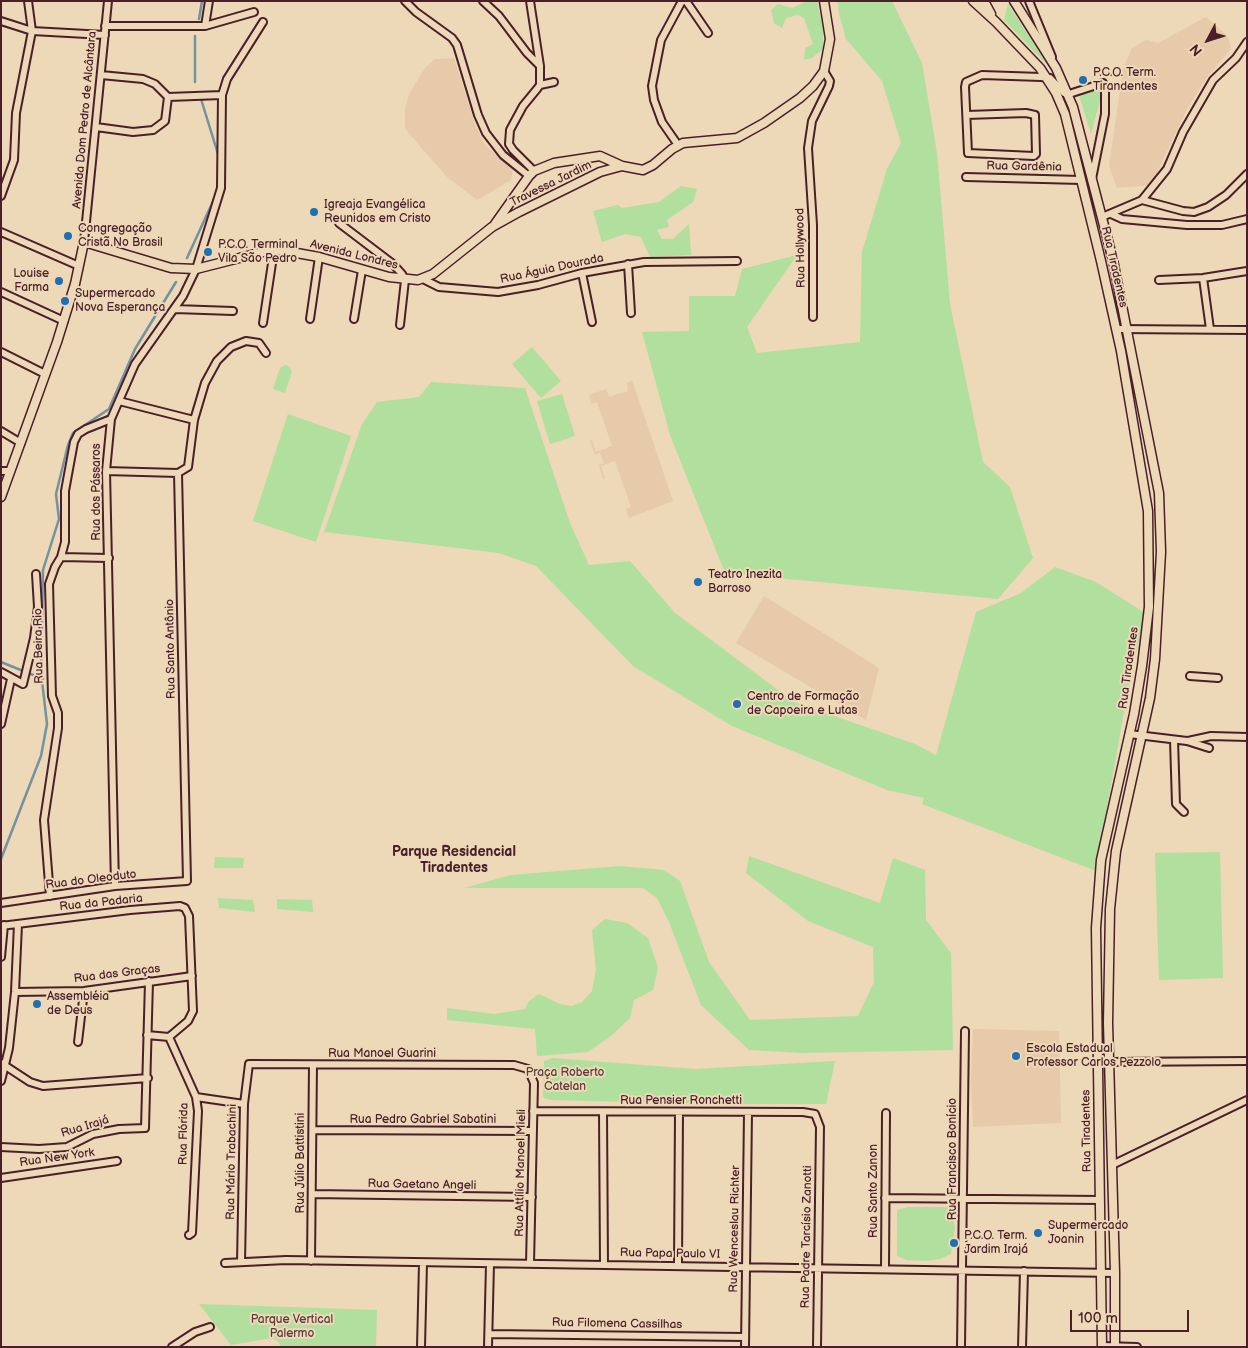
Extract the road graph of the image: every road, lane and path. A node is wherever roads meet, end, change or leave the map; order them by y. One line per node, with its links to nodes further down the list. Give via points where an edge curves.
1 (28, 1): 19 (street)
2 (108, 1): 17 (street, Avenida Dom Pedro de Alcântara)
3 (209, 1): 18 (street)
4 (405, 1): 42 (street, via 452,38 486,133 503,155)
5 (483, 1): 24 (street)
6 (530, 1): 24 (street)
7 (684, 1): 20 (street); 38 (street, via 661,40 652,86 662,122)
8 (824, 1): 26 (street, via 830,39)
9 (973, 1): 16 (street)
10 (984, 1): 16 (street)
11 (1014, 1): 25 (street, Rua Tiradentes)
12 (1029, 1): 25 (street, Rua Tiradentes)
13 (254, 12): 18 (street)
14 (1, 21): 19 (street)
15 (264, 22): 33 (street, via 227,79)
16 (996, 22): 23 (street, Rua Tiradentes)
17 (105, 26): 18 (street); 21 (street, Avenida Dom Pedro de Alcântara)
18 (205, 26)
19 (32, 31): 21 (street); 47 (street, via 16,113 14,160)
20 (708, 33)
21 (105, 34): 27 (street, Avenida Dom Pedro de Alcântara)
22 (1247, 42): 49 (street, via 1213,80 1183,132 1167,169)
23 (1034, 62): 28 (street); 29 (street, Rua Tiradentes)
24 (540, 66): 31 (street)
25 (1056, 68): 32 (street, Rua Tiradentes)
26 (824, 71): 38 (street, via 800,98 744,136 728,140 688,141); 75 (street, Rua Hollywood, via 830,81 829,86 808,136 813,225)
27 (101, 74): 34 (street, via 143,79 155,84); 37 (street, Avenida Dom Pedro de Alcântara)
28 (1024, 75): 29 (street); 36 (street, via 982,75 970,79 965,87)
29 (1047, 77): 32 (street); 35 (street, Rua Tiradentes)
30 (554, 82): 31 (street)
31 (540, 85): 42 (street, via 515,118 509,137 513,150)
32 (1069, 94): 35 (street); 46 (street, Rua Tiradentes); 46 (street, Rua Tiradentes, via 1103,83 1106,105)
33 (222, 95): 34 (street); 63 (street, Rua dos Pássaros, via 222,188)
34 (168, 97): 37 (street, via 165,121 153,130 133,132)
35 (1065, 114): 45 (street, Rua Tiradentes)
36 (967, 115): 36 (street, via 1035,115 1036,154 969,153)
37 (96, 128): 57 (street, Avenida Dom Pedro de Alcântara)
38 (678, 145): 40 (street, via 647,169 634,170)
39 (609, 159): 40 (street); 41 (street, via 611,164); 42 (street, via 585,157 554,163)
40 (622, 166): 41 (street, Travessa Jardim)
41 (607, 170): 50 (street, Travessa Jardim)
42 (532, 173): 48 (street)
43 (1247, 174): 49 (street, via 1226,195 1194,212)
44 (966, 177): 45 (street, Rua Gardênia)
45 (1082, 180): 82 (street, Rua Tiradentes)
46 (1092, 180): 52 (street, Rua Tiradentes)
47 (1, 196)
48 (511, 200): 50 (street); 55 (street)
49 (1142, 200): 51 (street)
50 (519, 212): 55 (street, Travessa Jardim)
51 (1112, 214): 52 (street); 53 (street, via 1186,225 1222,225)
52 (1102, 218): 83 (street, Rua Tiradentes)
53 (1247, 220)
54 (339, 223): 69 (street, via 393,264)
55 (492, 228): 68 (street)
56 (1, 232): 62 (street)
57 (84, 242): 62 (street, Avenida Dom Pedro de Alcântara); 63 (street, Avenida Londres, via 162,267)
58 (274, 250): 59 (street, Avenida Londres); 63 (street, Avenida Londres); 80 (street)
59 (319, 257): 64 (street, Avenida Londres); 77 (street)
60 (737, 261): 61 (street, Rua Águia Dourada, via 670,260)
61 (628, 264): 66 (street, Rua Águia Dourada); 74 (street)
62 (79, 266): 78 (street, Avenida Dom Pedro de Alcântara)
63 (196, 269): 72 (street, Rua dos Pássaros)
64 (362, 270): 69 (street, Avenida Londres); 76 (street)
65 (1247, 271): 67 (street)
66 (582, 272): 68 (street, Rua Águia Dourada, via 498,292 439,287); 79 (street)
67 (1203, 278): 70 (street); 84 (street)
68 (423, 279): 69 (street, Avenida Londres)
69 (405, 280): 81 (street)
70 (1159, 280)
71 (1, 292): 78 (street)
72 (175, 309): 73 (street); 91 (street, Rua dos Pássaros, via 135,364)
73 (233, 311)
74 (631, 313)
75 (813, 317)
76 (354, 319)
77 (310, 320)
78 (64, 321): 90 (street, Avenida Dom Pedro de Alcântara)
79 (592, 322)
80 (263, 323)
81 (400, 325)
82 (1116, 329): 83 (street); 89 (street, Rua Tiradentes)
83 (1128, 329): 84 (street); 88 (street, Rua Tiradentes)
84 (1210, 329): 85 (street)
85 (1247, 330)
86 (1, 352): 90 (street)
87 (266, 353): 93 (street, via 261,344 251,340 238,343 223,353 207,378)
88 (1133, 356): 89 (street); 104 (street, Rua Tiradentes, via 1159,494)
89 (1122, 357): 103 (street, Rua Tiradentes, via 1148,511)
90 (45, 374): 95 (street, Avenida Dom Pedro de Alcântara)
91 (119, 401): 92 (street, Rua dos Pássaros); 93 (street)
92 (110, 419): 97 (street, Rua dos Pássaros); 100 (street, Rua Beira Rio, via 86,429 74,442 65,491)
93 (194, 420): 98 (street, via 188,467)
94 (1, 431): 95 (street)
95 (21, 443): 96 (street, Avenida Dom Pedro de Alcântara)
96 (6, 471): 99 (street, Avenida Dom Pedro de Alcântara)
97 (106, 471): 98 (street); 101 (street, Rua dos Pássaros)
98 (178, 473): 123 (street, Rua Santo Antônio, via 187,880)
99 (1, 496)
100 (62, 557): 101 (street); 125 (street, Rua Beira Rio, via 49,584 52,696 58,713 44,820)
101 (109, 558): 124 (street, Rua dos Pássaros)
102 (36, 574): 108 (street, via 38,607 28,662 23,682)
103 (1148, 612): 104 (street); 110 (street, Rua Tiradentes)
104 (1159, 614): 111 (street, Rua Tiradentes, via 1150,698)
105 (1, 672): 108 (street)
106 (1190, 676): 107 (street)
107 (1218, 678)
108 (11, 679): 109 (street)
109 (1, 724)
110 (1129, 734): 111 (street); 116 (street, Rua Tiradentes)
111 (1140, 736): 113 (street); 118 (street, Rua Tiradentes)
112 (1247, 737): 114 (street, via 1211,736)
113 (1174, 740): 114 (street); 117 (street, via 1176,804)
114 (1187, 741): 115 (street)
115 (1209, 748)
116 (1112, 812): 118 (street); 119 (street, Rua Tiradentes)
117 (1184, 812)
118 (1124, 815): 120 (street, Rua Tiradentes)
119 (1101, 860): 120 (street); 121 (street, Rua Tiradentes)
120 (1114, 865): 122 (street, Rua Tiradentes)
121 (1100, 870): 122 (street); 129 (street, Rua Tiradentes)
122 (1113, 874): 131 (street, Rua Tiradentes)
123 (184, 883): 124 (street, Rua do Oleoduto)
124 (115, 886): 125 (street, Rua do Oleoduto)
125 (50, 896): 126 (street, Rua do Oleoduto)
126 (1, 904)
127 (18, 924): 128 (street); 132 (street, Rua da Padaria, via 180,906 187,909 189,916); 135 (street)
128 (3, 925): 130 (street)
129 (1096, 954): 131 (street); 167 (street, Rua Tiradentes)
130 (1, 957)
131 (1108, 958): 141 (street, Rua Tiradentes)
132 (192, 976): 133 (street, Rua das Graças); 138 (street, via 193,1011 188,1021)
133 (149, 980): 134 (street, Rua das Graças); 137 (street)
134 (84, 991): 135 (street, Rua das Graças); 139 (street)
135 (16, 992): 142 (street)
136 (965, 1031): 166 (street, Rua Francisco Bonício)
137 (147, 1035): 138 (street); 146 (street)
138 (169, 1037): 148 (street, Rua Flórida)
139 (78, 1042)
140 (1247, 1061): 141 (street)
141 (1108, 1062): 161 (street, Rua Tiradentes)
142 (3, 1064): 146 (street, via 30,1082 43,1086); 147 (street)
143 (251, 1064): 144 (street, Rua Manoel Guarini); 150 (street, Rua Mário Trabachini, via 247,1067)
144 (313, 1065): 145 (street, Rua Manoel Guarini); 157 (street, Rua Júlio Battistini)
145 (514, 1065): 151 (street, Rua Attílio Manoel Mieli, via 527,1068 531,1073)
146 (148, 1078): 159 (street, Rua Irajá, via 145,1128 93,1134 68,1147)
147 (1, 1081)
148 (196, 1097): 150 (street); 168 (street, Rua Flórida, via 192,1233)
149 (1247, 1100): 161 (street)
150 (244, 1104): 170 (street, Rua Mário Trabachini)
151 (533, 1111): 152 (street, Rua Pensier Ronchetti); 158 (street, Rua Attílio Manoel Mieli)
152 (603, 1112): 153 (street, Rua Pensier Ronchetti); 175 (street)
153 (679, 1112): 154 (street, Rua Pensier Ronchetti); 176 (street)
154 (748, 1113): 156 (street, Rua Pensier Ronchetti, via 812,1112); 177 (street, Rua Wenceslau Richter)
155 (886, 1113): 165 (street, Rua Santo Zanon)
156 (820, 1127): 178 (street, Rua Padre Tarcísio Zanotti)
157 (313, 1130): 158 (street, Rua Pedro Gabriel Sabatini); 163 (street, Rua Júlio Battistini)
158 (533, 1131): 164 (street, Rua Attílio Manoel Mieli)
159 (1, 1147)
160 (117, 1161): 162 (street, Rua New York)
161 (1112, 1165): 183 (street, Rua Tiradentes)
162 (1, 1178)
163 (312, 1194): 164 (street, Rua Gaetano Angeli); 169 (street, Rua Júlio Battistini)
164 (532, 1198): 174 (street, Rua Attílio Manoel Mieli)
165 (885, 1198): 166 (street); 179 (street, Rua Santo Zanon)
166 (964, 1200): 167 (street); 180 (street, Rua Francisco Bonício)
167 (1100, 1200): 182 (street, Rua Tiradentes)
168 (189, 1235)
169 (312, 1260): 170 (street, Rua Papa Paulo VI); 172 (street, Rua Papa Paulo VI)
170 (241, 1262): 171 (street, Rua Papa Paulo VI)
171 (225, 1263)
172 (423, 1263): 173 (street, Rua Papa Paulo VI); 190 (street)
173 (490, 1264): 174 (street, Rua Papa Paulo VI); 185 (street)
174 (530, 1264): 175 (street, Rua Papa Paulo VI)
175 (604, 1265): 176 (street, Rua Papa Paulo VI)
176 (678, 1265): 177 (street, Rua Papa Paulo VI)
177 (744, 1266): 178 (street, Rua Papa Paulo VI); 186 (street, Rua Wenceslau Richter)
178 (819, 1268): 179 (street, Rua Papa Paulo VI); 193 (street, Rua Padre Tarcísio Zanotti)
179 (886, 1269): 180 (street, Rua Papa Paulo VI)
180 (962, 1270): 181 (street, Rua Papa Paulo VI); 194 (street, Rua Francisco Bonício)
181 (1024, 1271): 182 (street, Rua Papa Paulo VI); 195 (street)
182 (1099, 1272): 183 (street, Rua Papa Paulo VI); 187 (street, Rua Tiradentes)
183 (1115, 1273): 188 (street, Rua Tiradentes)
184 (210, 1327): 189 (street, via 195,1332)
185 (488, 1334): 186 (street, Rua Filomena Cassilhas); 191 (street)
186 (745, 1337): 192 (street, Rua Wenceslau Richter)
187 (1102, 1346): 188 (street)
188 (1115, 1346): 196 (street)
189 (172, 1347)
190 (421, 1347)
191 (488, 1347)
192 (745, 1347)
193 (817, 1347)
194 (961, 1347)
195 (1022, 1347)
196 (1137, 1347)

